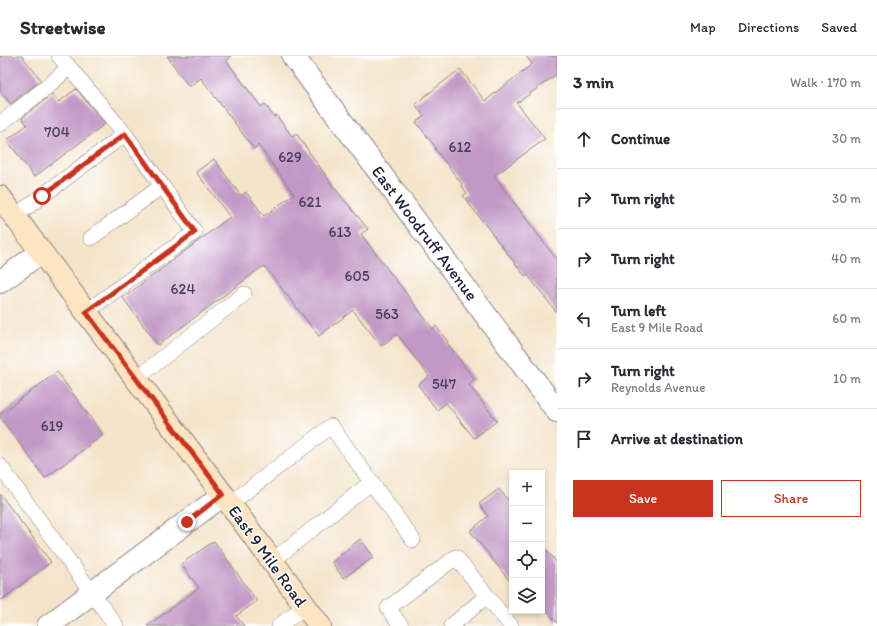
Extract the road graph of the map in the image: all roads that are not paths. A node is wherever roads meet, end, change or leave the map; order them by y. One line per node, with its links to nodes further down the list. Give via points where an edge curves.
1 (59, 56): 3 (lane)
2 (293, 56): 15 (street, East Woodruff Avenue)
3 (69, 67): 4 (lane); 5 (lane)
4 (0, 124)
5 (125, 134): 6 (lane); 8 (lane)
6 (162, 186): 9 (lane); 13 (lane, via 195,232)
7 (0, 197): 8 (main road, East 9 Mile Road)
8 (14, 217): 10 (main road, East 9 Mile Road)
9 (91, 238)
10 (41, 252): 11 (street); 13 (main road, East 9 Mile Road)
11 (0, 282)
12 (244, 294): 14 (lane)
13 (86, 312): 14 (main road, East 9 Mile Road)
14 (136, 378): 18 (main road, East 9 Mile Road)
15 (557, 411)
16 (0, 466): 21 (lane)
17 (372, 482): 18 (lane, via 331,426); 19 (lane); 20 (lane)
18 (227, 499): 20 (main road, East 9 Mile Road); 21 (street)
19 (413, 540)
20 (272, 561): 23 (main road, East 9 Mile Road)
21 (92, 592): 24 (street); 25 (lane)
22 (487, 596): 28 (lane, via 456,556 388,608); 29 (lane); 30 (lane)
23 (305, 606): 26 (lane); 27 (main road, East 9 Mile Road)
24 (48, 626)
25 (116, 626)
26 (279, 626)
27 (320, 626)
28 (401, 626)
29 (450, 626)
30 (510, 626)

